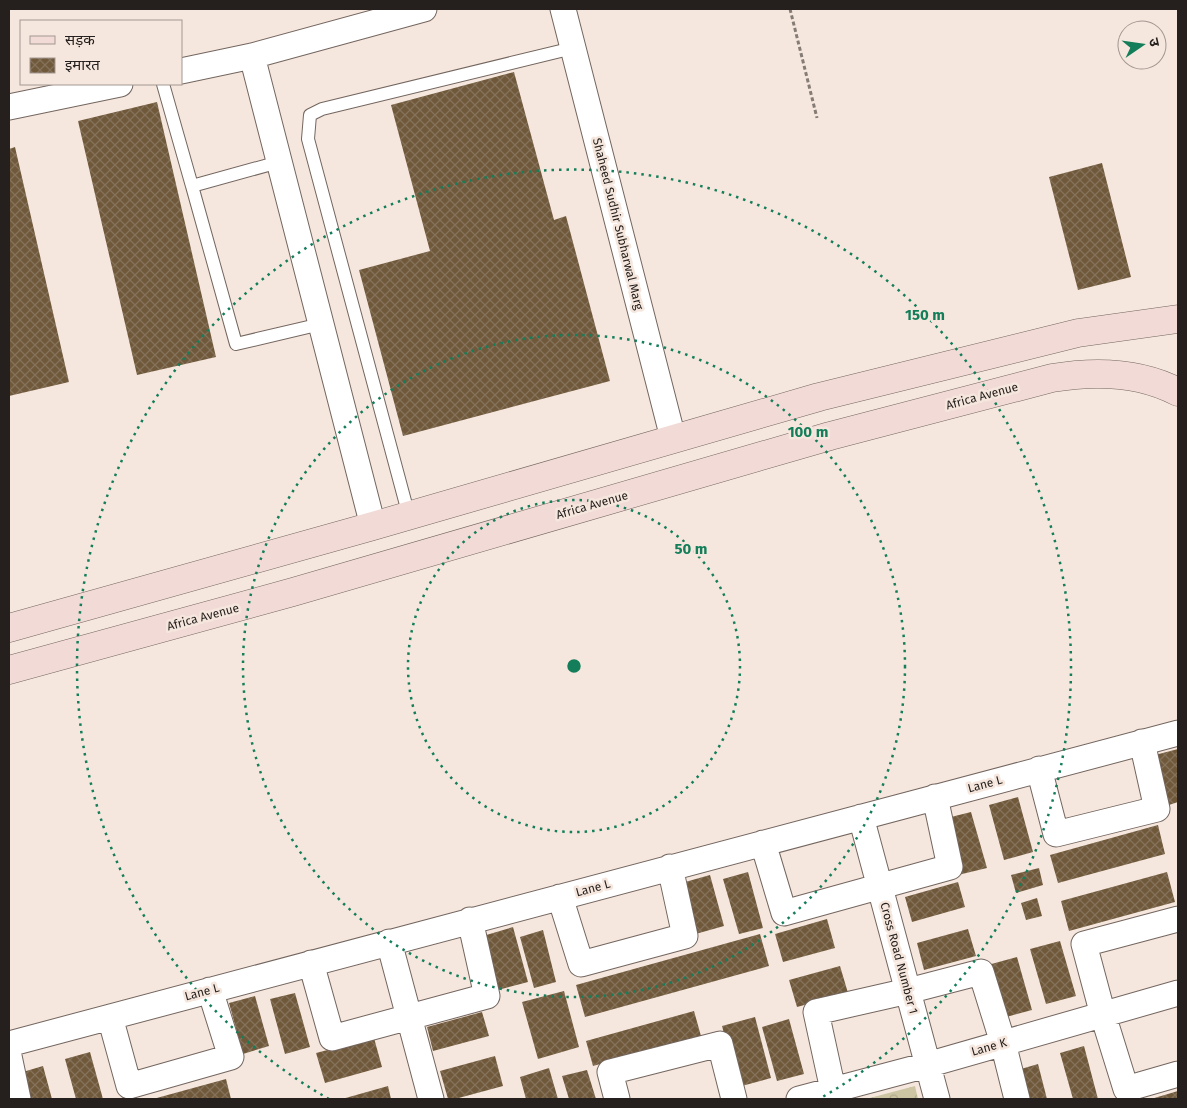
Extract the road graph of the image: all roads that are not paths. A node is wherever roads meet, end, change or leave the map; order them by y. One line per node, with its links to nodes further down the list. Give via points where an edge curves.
1 (424, 9): 4 (street)
2 (563, 9): 3 (street, Shaheed Sudhir Subharwal Marg)
3 (573, 48): 14 (street, Shaheed Sudhir Subharwal Marg); 15 (lane, via 322,109 310,115 308,139)
4 (252, 56): 5 (street); 9 (street)
5 (182, 71)
6 (115, 85): 8 (street)
7 (163, 85): 10 (lane)
8 (9, 107)
9 (279, 162): 10 (lane); 12 (street)
10 (192, 186): 12 (lane, via 236,344)
11 (1178, 319): 14 (main road, via 1068,336 820,397)
12 (321, 324): 16 (street)
13 (1178, 392): 18 (main road, Africa Avenue, via 1164,385 1110,374 1052,378 830,436 293,592)
14 (673, 438): 15 (main road)
15 (408, 516): 16 (main road)
16 (372, 526): 17 (main road)
17 (9, 628)
18 (9, 670)
19 (1178, 733): 20 (street, Lane L)
20 (1142, 742): 21 (street, Lane L); 21 (street, via 1157,809 1056,834)
21 (1038, 770): 22 (street, Lane L)
22 (935, 797): 23 (street, Lane L); 26 (street, via 950,867)
23 (861, 816): 24 (street, Lane L); 26 (street, Cross Road Number 1)
24 (763, 843): 25 (street, Lane L); 26 (street, via 784,913)
25 (670, 867): 27 (street, Lane L); 27 (street, via 685,936 590,962 581,964)
26 (880, 887): 33 (street, Cross Road Number 1)
27 (560, 896): 29 (street, Lane L)
28 (1178, 919): 35 (street, via 1084,944)
29 (470, 920): 30 (street, Lane L); 37 (street, via 487,996)
30 (389, 942): 31 (street, Lane L); 37 (street)
31 (311, 963): 32 (street, Lane L); 37 (street, via 332,1038)
32 (210, 990): 36 (street, Lane L); 36 (street, via 231,1057 129,1086)
33 (908, 991): 38 (street, via 981,972); 41 (street, Cross Road Number 1); 43 (street, via 816,1012)
34 (1178, 993): 35 (street, Lane K)
35 (1103, 1014): 38 (street, Lane K); 42 (street, via 1126,1089)
36 (110, 1017): 39 (street, Lane L)
37 (409, 1017): 45 (street)
38 (1003, 1043): 41 (street, Lane K); 50 (street)
39 (9, 1044)
40 (9, 1056): 44 (street)
41 (927, 1065): 43 (street, Lane K); 49 (street, Cross Road Number 1)
42 (1178, 1074)
43 (833, 1090): 48 (street, Lane K)
44 (18, 1099)
45 (431, 1099)
46 (617, 1099): 47 (street, via 610,1072 720,1044)
47 (734, 1099)
48 (799, 1099)
49 (937, 1099)
50 (1017, 1099)

